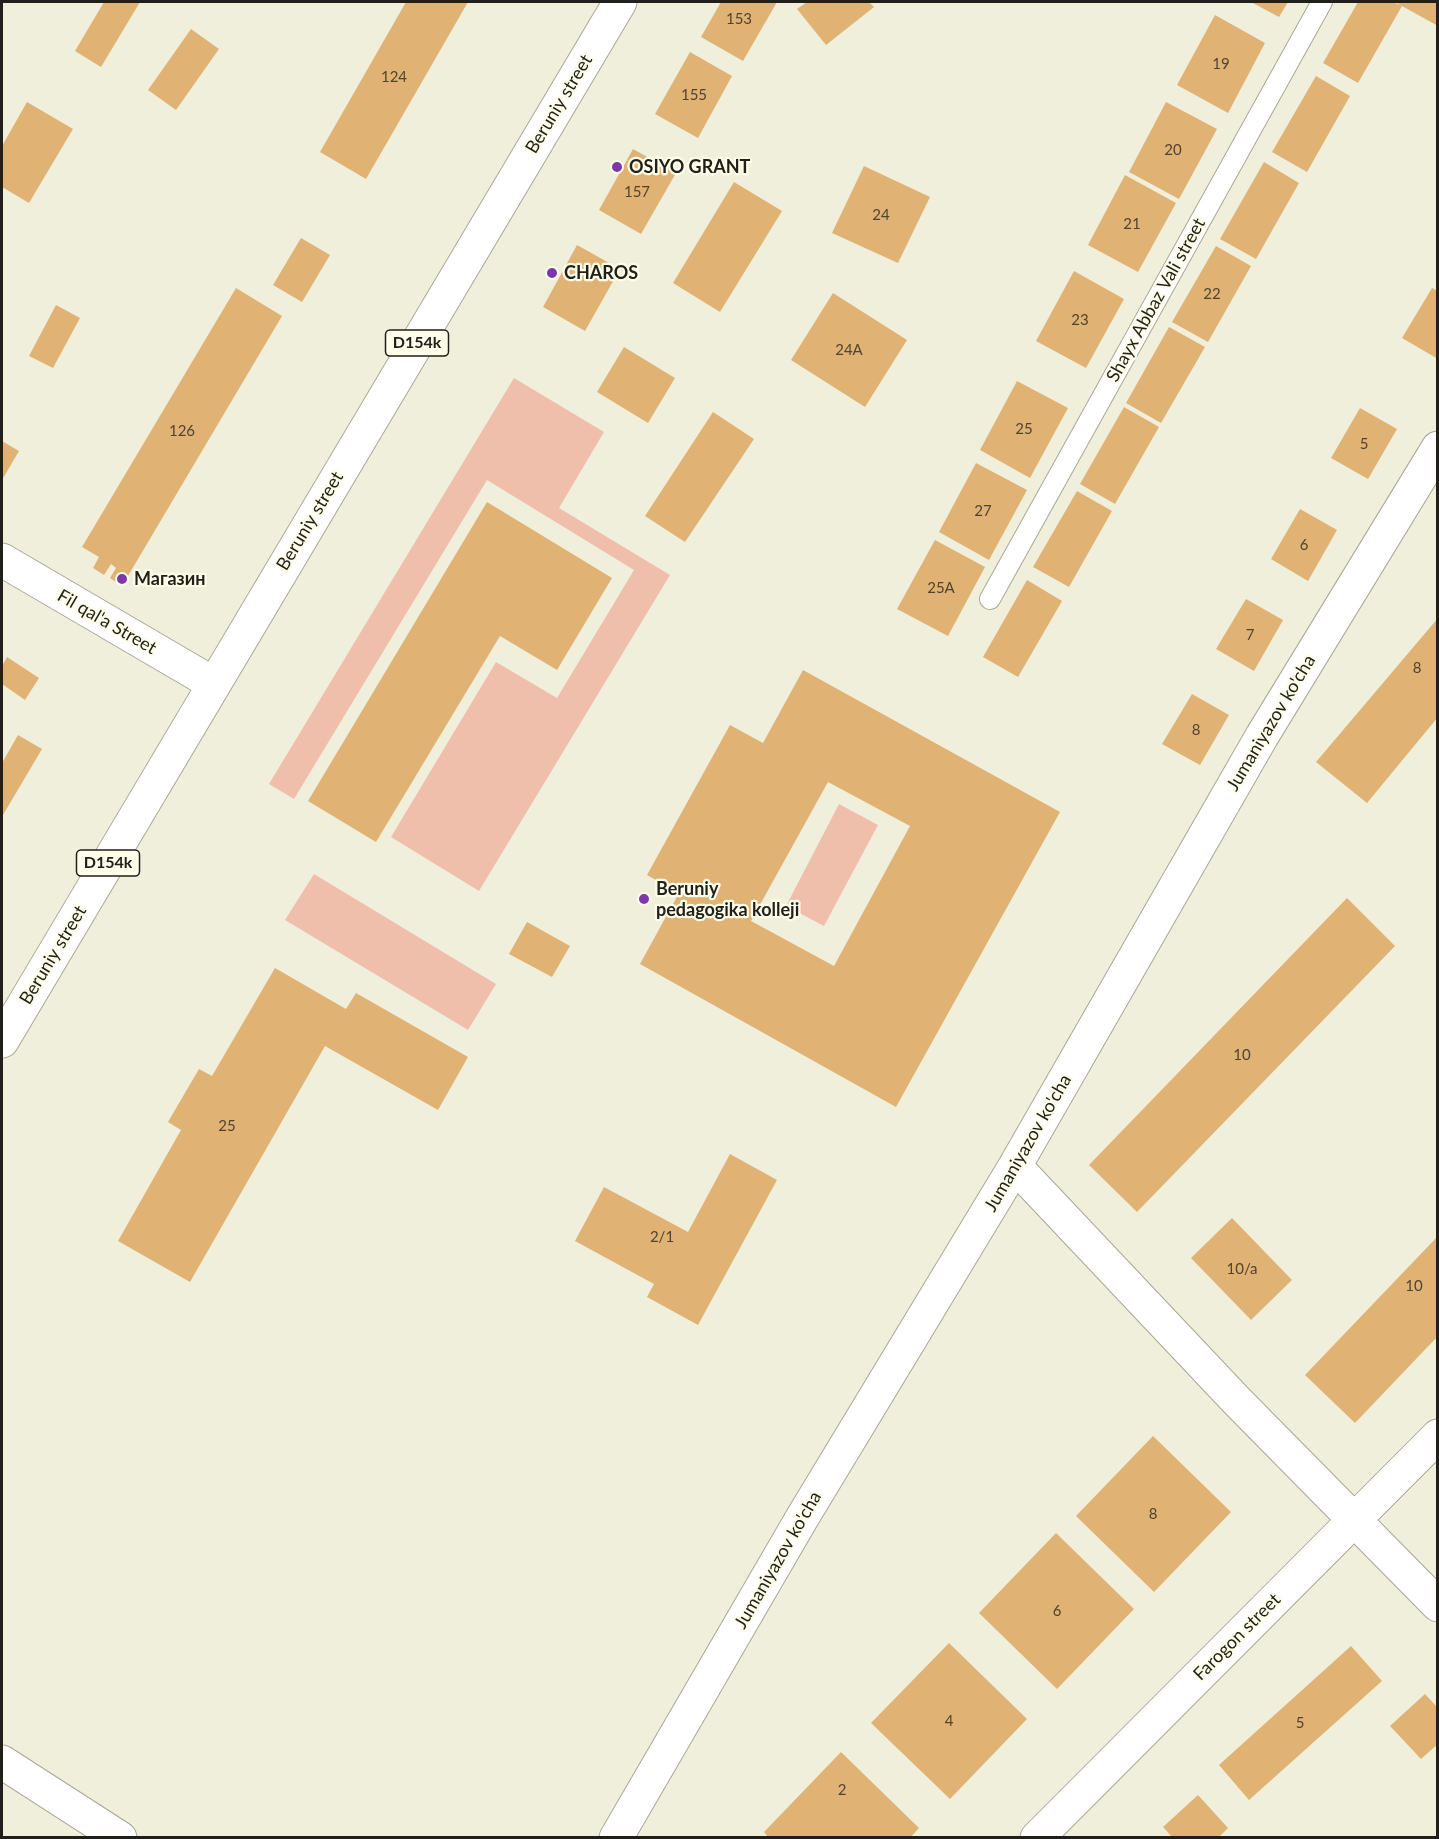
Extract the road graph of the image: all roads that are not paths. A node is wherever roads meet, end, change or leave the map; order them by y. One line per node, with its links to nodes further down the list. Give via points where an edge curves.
1 (620, 2): 6 (street, Beruniy street / D154k)
2 (1322, 2): 5 (lane, Shayx Abbaz Vali street)
3 (1437, 448): 8 (street, Jumaniyazov ko'cha, via 1262,736)
4 (2, 560): 6 (street, Fil qal'a Street)
5 (990, 599)
6 (214, 684): 7 (street, Beruniy street / D154k)
7 (2, 1041)
8 (1015, 1166): 10 (street, via 1236,1400); 14 (street, Jumaniyazov ko'cha, via 802,1518)
9 (1437, 1436): 10 (street, Farogon street)
10 (1355, 1518): 11 (street); 15 (street, Farogon street)
11 (1437, 1605)
12 (2, 1762): 13 (street)
13 (120, 1838)
14 (616, 1838)
15 (1037, 1838)

